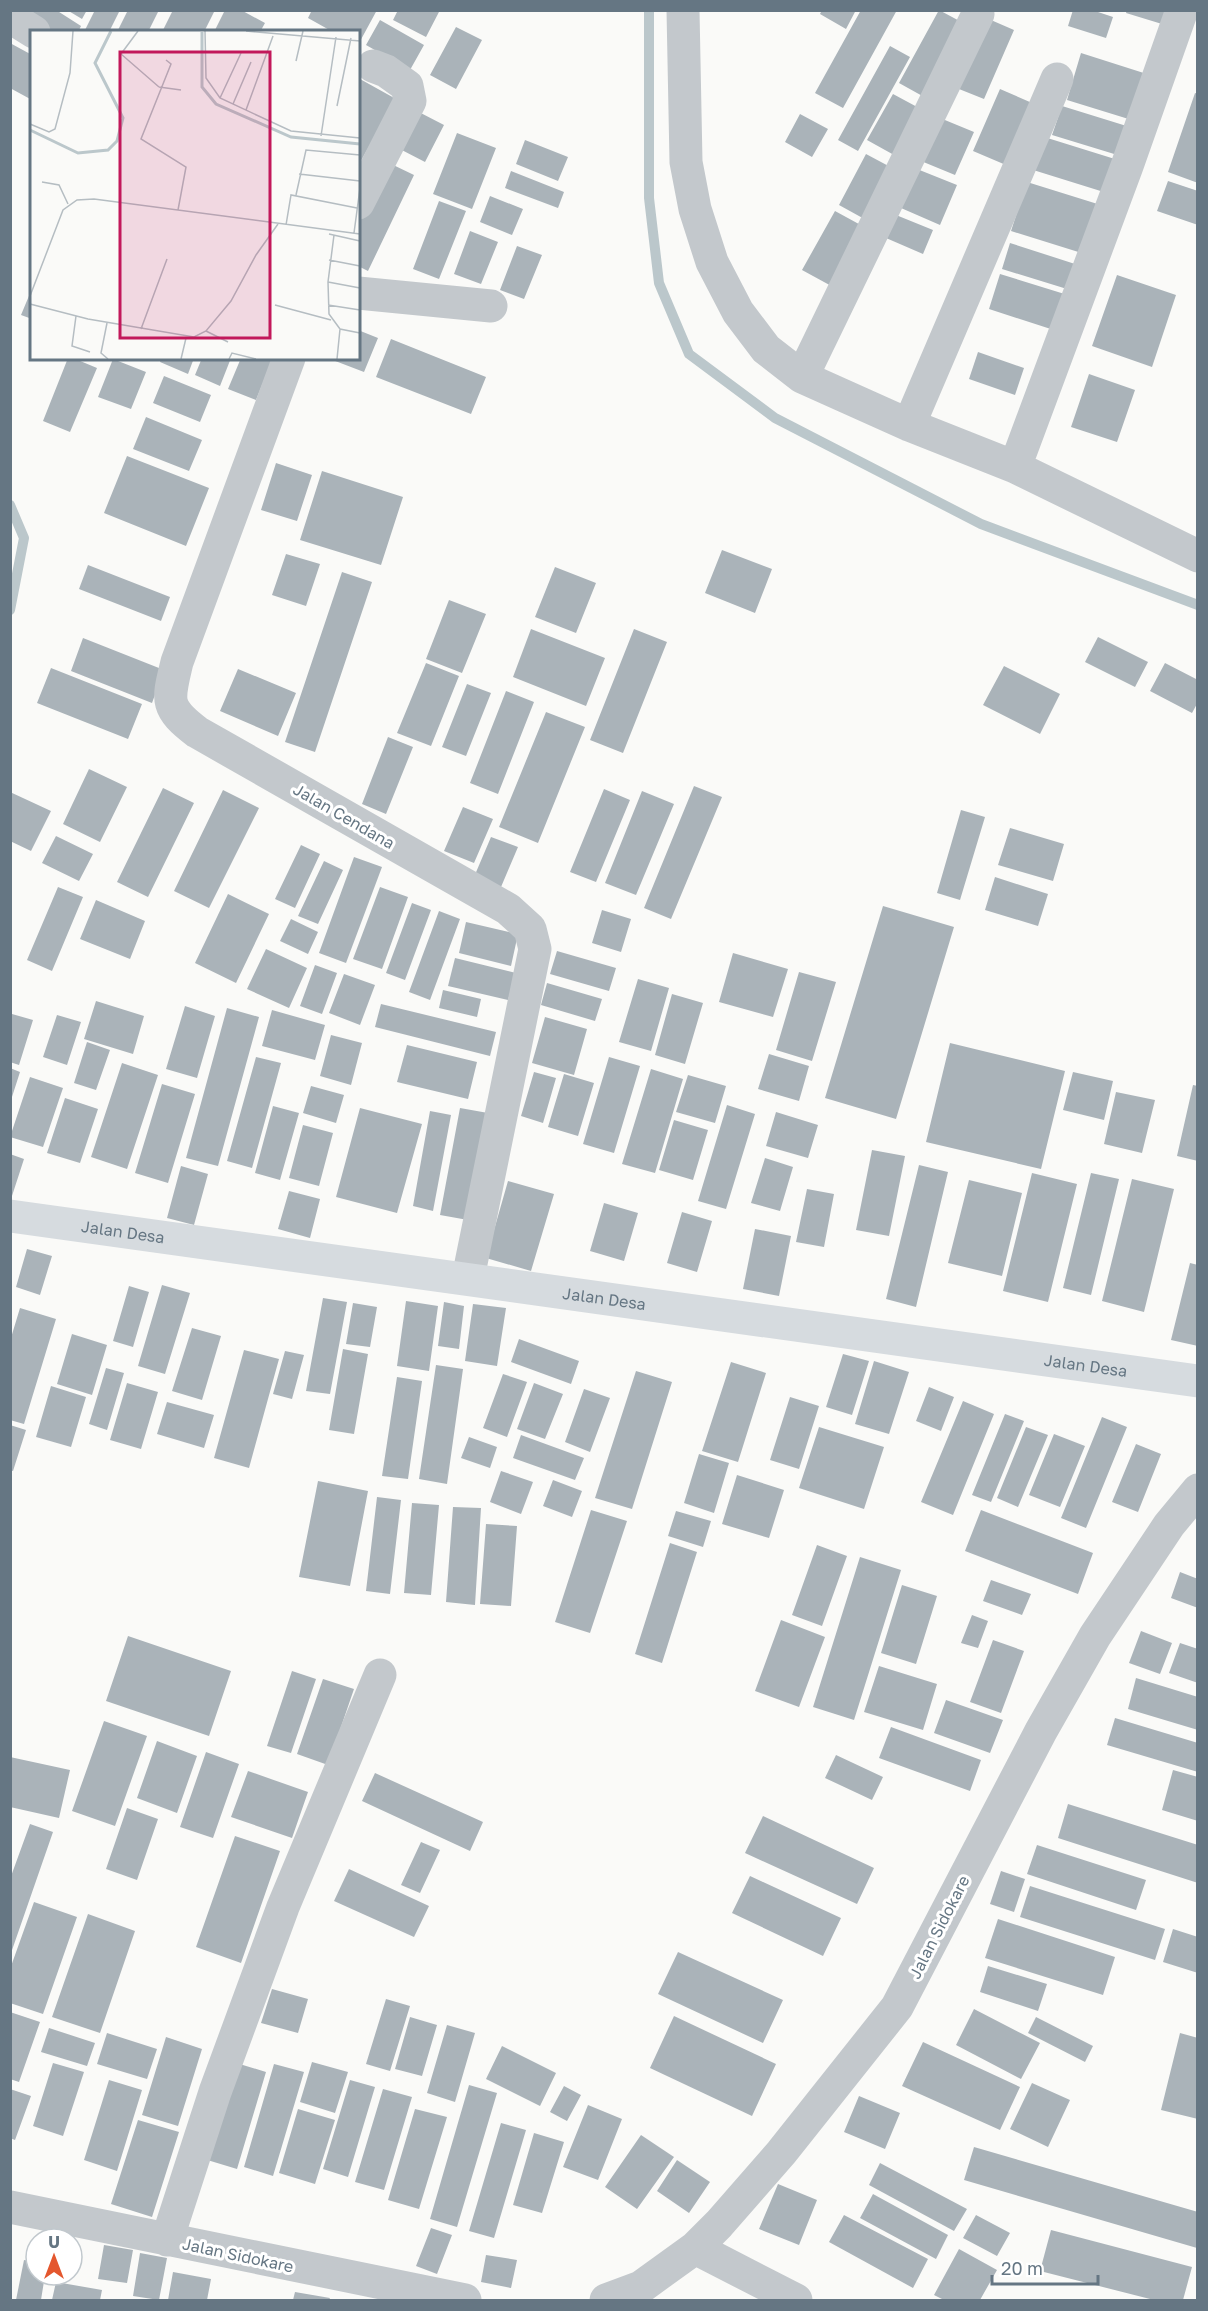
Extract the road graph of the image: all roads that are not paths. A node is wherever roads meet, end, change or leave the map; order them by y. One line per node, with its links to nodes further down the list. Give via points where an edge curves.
1 (683, 10): 12 (street, via 686,162 695,209 712,262 738,312 766,350)
2 (1182, 10): 14 (street)
3 (978, 14): 12 (street)
4 (10, 17): 5 (street)
5 (31, 30)
6 (373, 66): 8 (street, via 407,86 410,101)
7 (1057, 79): 13 (street)
8 (360, 199)
9 (360, 293): 10 (street)
10 (491, 306)
11 (288, 360): 17 (street, Jalan Cendana, via 177,662 171,706 178,718 197,732 508,909 530,929 535,949)
12 (802, 376): 13 (street)
13 (909, 425): 14 (street)
14 (1016, 467): 15 (street)
15 (1197, 556)
16 (10, 1216): 17 (street, Jalan Desa)
17 (468, 1278): 18 (street, Jalan Desa)
18 (1197, 1381)
19 (1197, 1490): 23 (street, Jalan Sidokare, via 1095,1636 1035,1741 897,2007 781,2153)
20 (380, 1675): 22 (street, via 279,1918 215,2092)
21 (10, 2207): 22 (street, Jalan Sidokare)
22 (167, 2240): 24 (street, Jalan Sidokare)
23 (695, 2248): 25 (street, Jalan Sidokare, via 641,2287); 26 (street)
24 (465, 2301)
25 (606, 2301)
26 (796, 2301)

